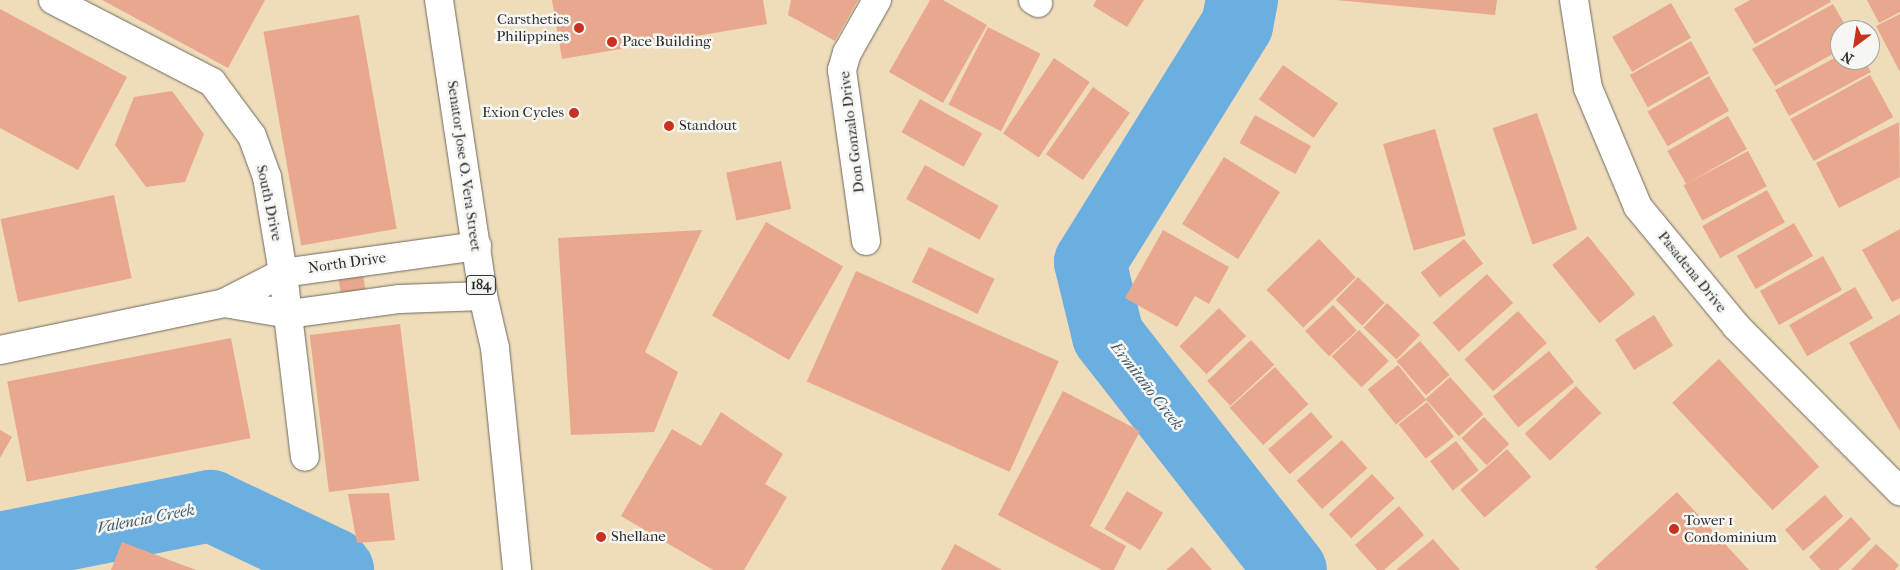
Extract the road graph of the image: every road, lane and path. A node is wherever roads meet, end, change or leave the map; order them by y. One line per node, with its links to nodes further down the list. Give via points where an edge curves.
1 (53, 0): 7 (street, South Drive, via 212,82 252,136 267,177)
2 (439, 0): 6 (street, Senator Jose O. Vera Street / 184)
3 (877, 0): 5 (street, Don Gonzalo Drive, via 847,53 842,70)
4 (1574, 0): 13 (street, Pasadena Drive, via 1588,88 1638,207 1736,326)
5 (866, 241)
6 (477, 246): 7 (street, North Drive); 8 (street, Senator Jose O. Vera Street / 184)
7 (283, 273): 9 (street, North Drive); 10 (street, South Drive)
8 (482, 296): 10 (street, North Drive, via 400,299); 14 (street, Senator Jose O. Vera Street / 184, via 495,348)
9 (224, 303): 10 (street, North Drive); 11 (street, North Drive)
10 (289, 314): 12 (street, South Drive)
11 (0, 350)
12 (305, 457)
13 (1900, 491)
14 (517, 570)

